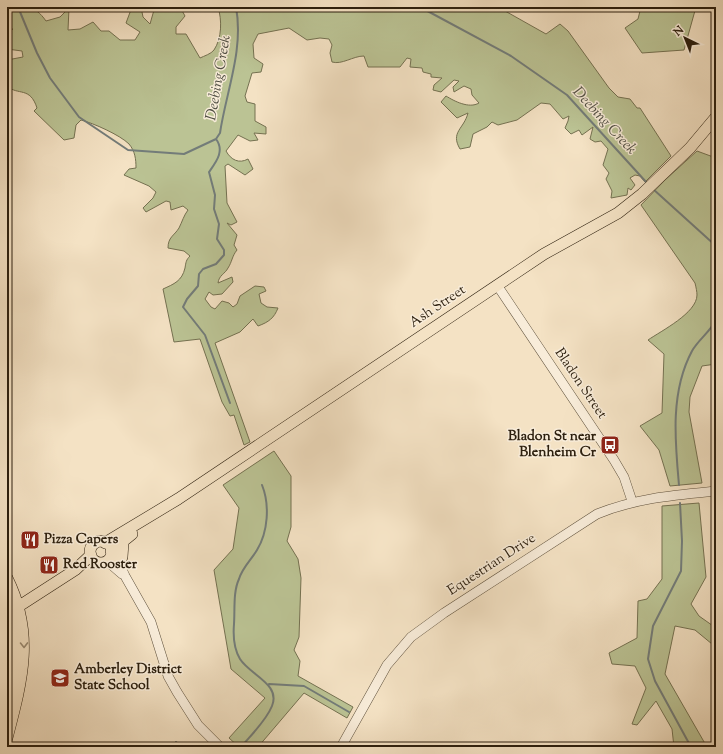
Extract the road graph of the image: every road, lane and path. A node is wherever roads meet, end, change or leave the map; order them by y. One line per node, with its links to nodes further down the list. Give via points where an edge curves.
1 (716, 117): 2 (main road, Ash Street, via 699,138 642,194 618,213 544,254)
2 (497, 285): 4 (street, Bladon Street, via 617,464); 5 (main road, Ash Street)
3 (716, 491): 4 (street, Equestrian Drive)
4 (632, 501): 18 (street, Equestrian Drive, via 581,523 411,637 387,665)
5 (164, 508): 6 (main road, Ash Street); 7 (main road, Ash Street)
6 (123, 542): 7 (main road, Ash Street); 8 (main road)
7 (104, 554): 8 (street); 9 (street); 12 (main road, Ash Street)
8 (120, 563): 9 (street)
9 (125, 576): 17 (street, via 151,622 168,676 198,725)
10 (8, 580): 12 (main road); 13 (main road)
11 (7, 596): 13 (main road)
12 (33, 596): 13 (main road, Ash Street)
13 (15, 609): 14 (main road); 16 (main road, one-way to 16, via 23,628 24,660 20,688)
14 (11, 639): 15 (main road, via 14,660)
15 (7, 697)
16 (7, 738)
17 (220, 747)
18 (341, 747)

